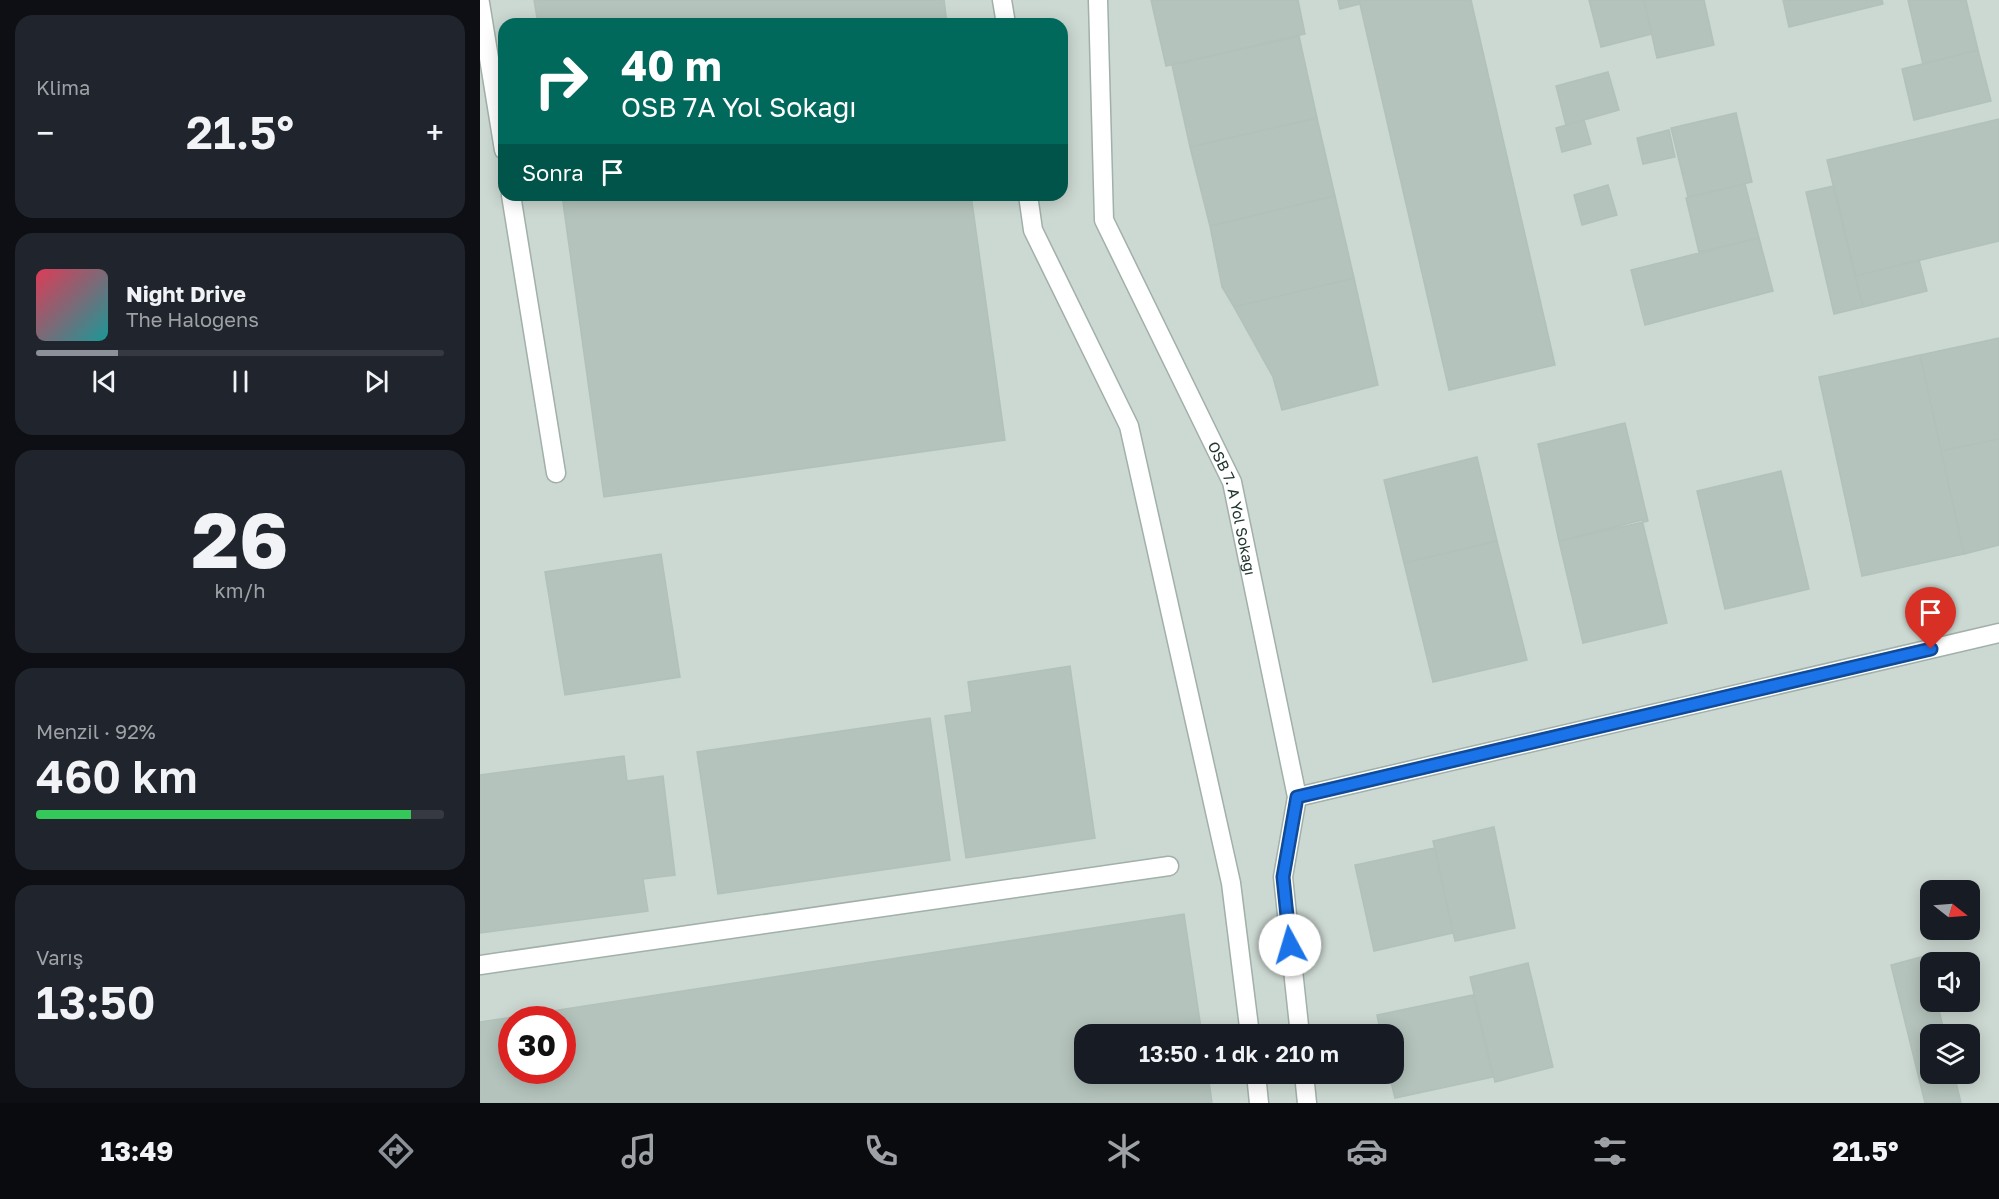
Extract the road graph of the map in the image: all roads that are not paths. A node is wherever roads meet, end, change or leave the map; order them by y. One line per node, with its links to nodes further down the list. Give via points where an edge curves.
1 (1002, 0): 4 (street)
2 (1098, 0): 10 (street, OSB 7. A Yol Sokağı, via 1104,220 1232,482)
3 (480, 3): 5 (street)
4 (1005, 18)
5 (498, 113)
6 (512, 201): 8 (street)
7 (1029, 201): 13 (street, via 1033,230 1129,426 1231,883)
8 (556, 473)
9 (1999, 633): 10 (street)
10 (1297, 797): 14 (street, OSB 7. A Yol Sokağı, via 1283,877)
11 (1169, 866): 12 (street)
12 (480, 965)
13 (1249, 1024)
14 (1299, 1024)
15 (1257, 1084): 17 (street)
16 (1305, 1084): 18 (street)
17 (1259, 1103)
18 (1307, 1103)

